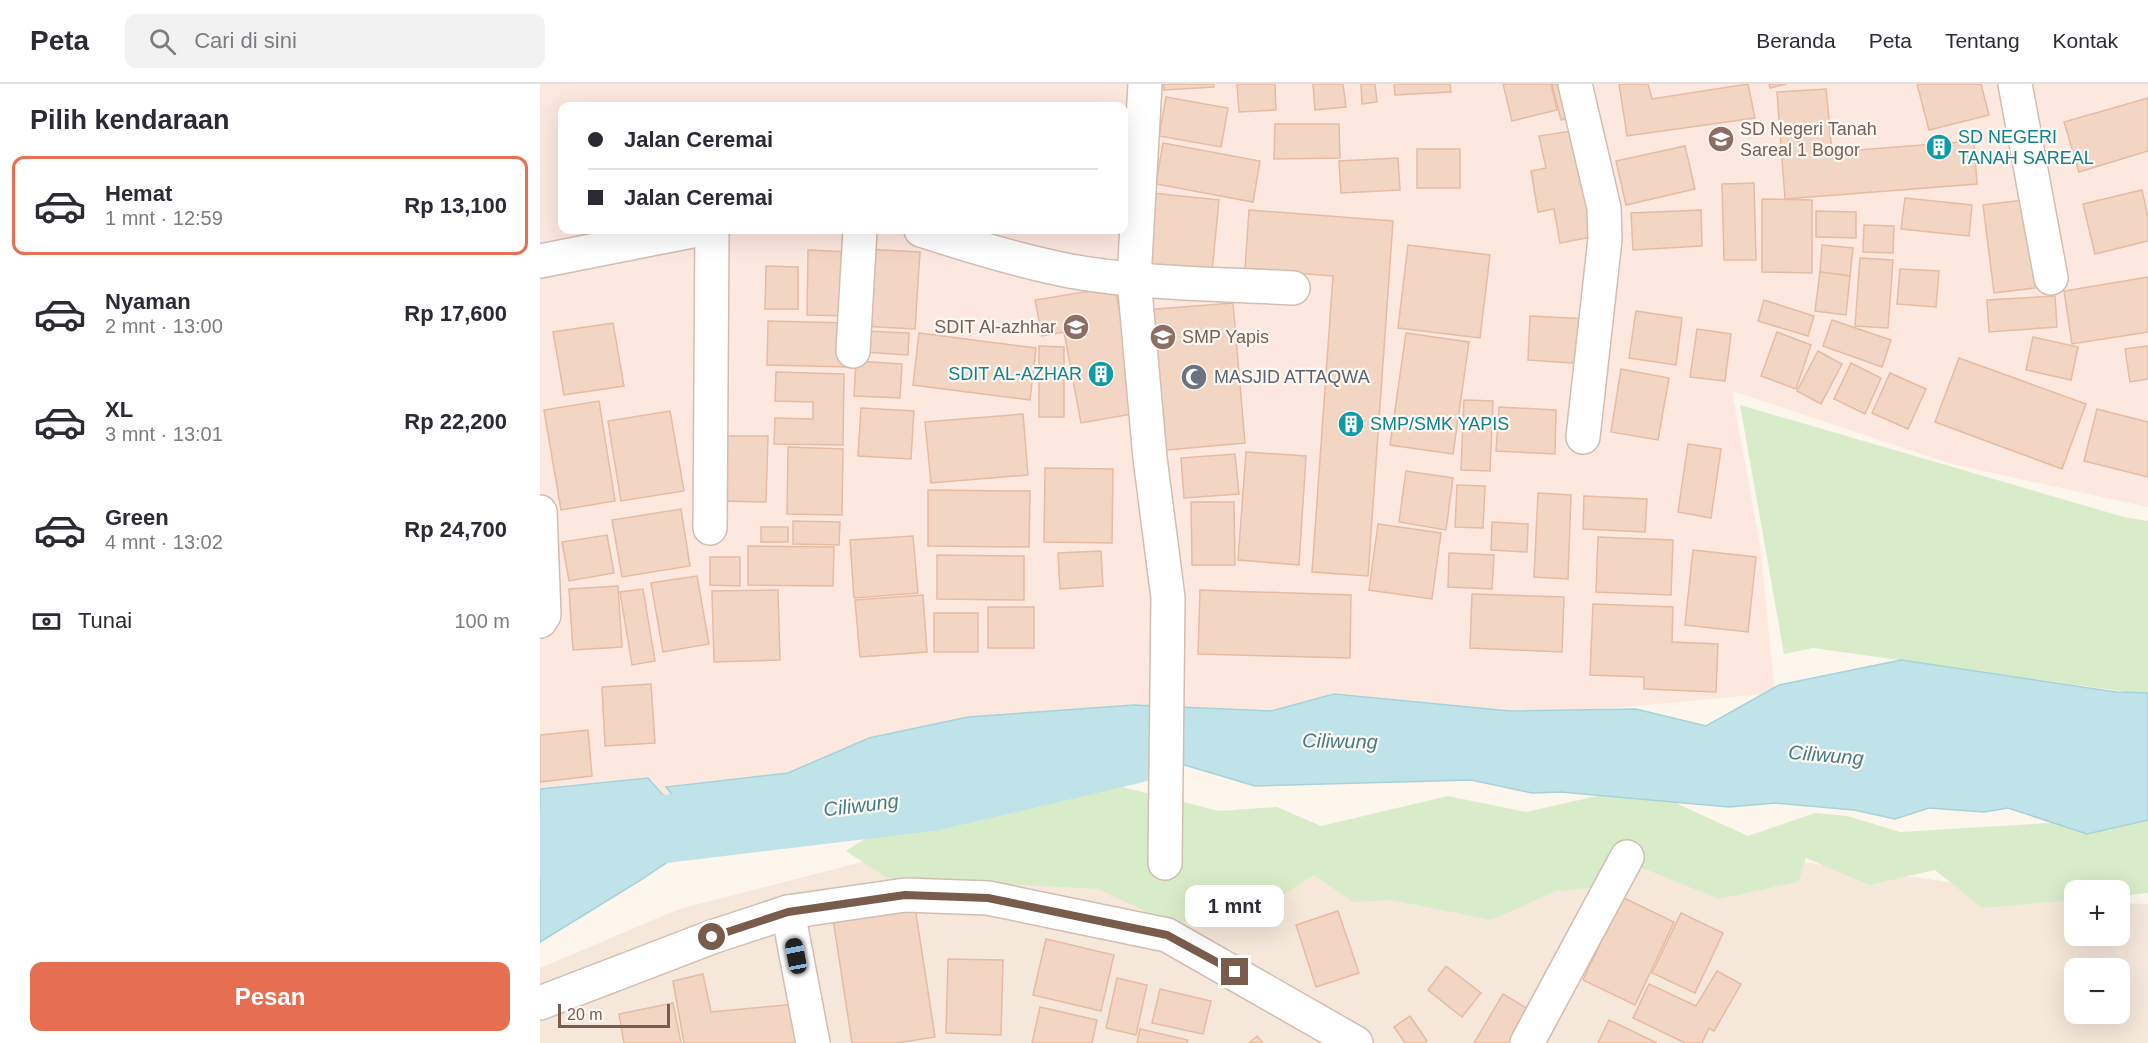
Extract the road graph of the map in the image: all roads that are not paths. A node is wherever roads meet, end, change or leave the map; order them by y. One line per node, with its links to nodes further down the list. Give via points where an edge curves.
1 (1146, 84): 10 (street)
2 (1575, 84): 13 (street, via 1604,208 1605,239)
3 (2015, 84): 9 (street)
4 (677, 234): 8 (street)
5 (712, 234): 15 (street)
6 (860, 234): 12 (street)
7 (934, 234): 10 (street, via 1011,258)
8 (540, 261)
9 (2051, 278)
10 (1134, 279): 11 (street); 18 (street, via 1167,598)
11 (1293, 288)
12 (853, 351)
13 (1583, 437)
14 (540, 512): 16 (street, via 544,615)
15 (710, 528)
16 (540, 621)
17 (1627, 857): 23 (street)
18 (1165, 863)
19 (788, 912): 20 (street); 21 (street); 22 (street, via 905,895 988,898 1167,935)
20 (540, 1003)
21 (813, 1043)
22 (1356, 1043)
23 (1527, 1043)

